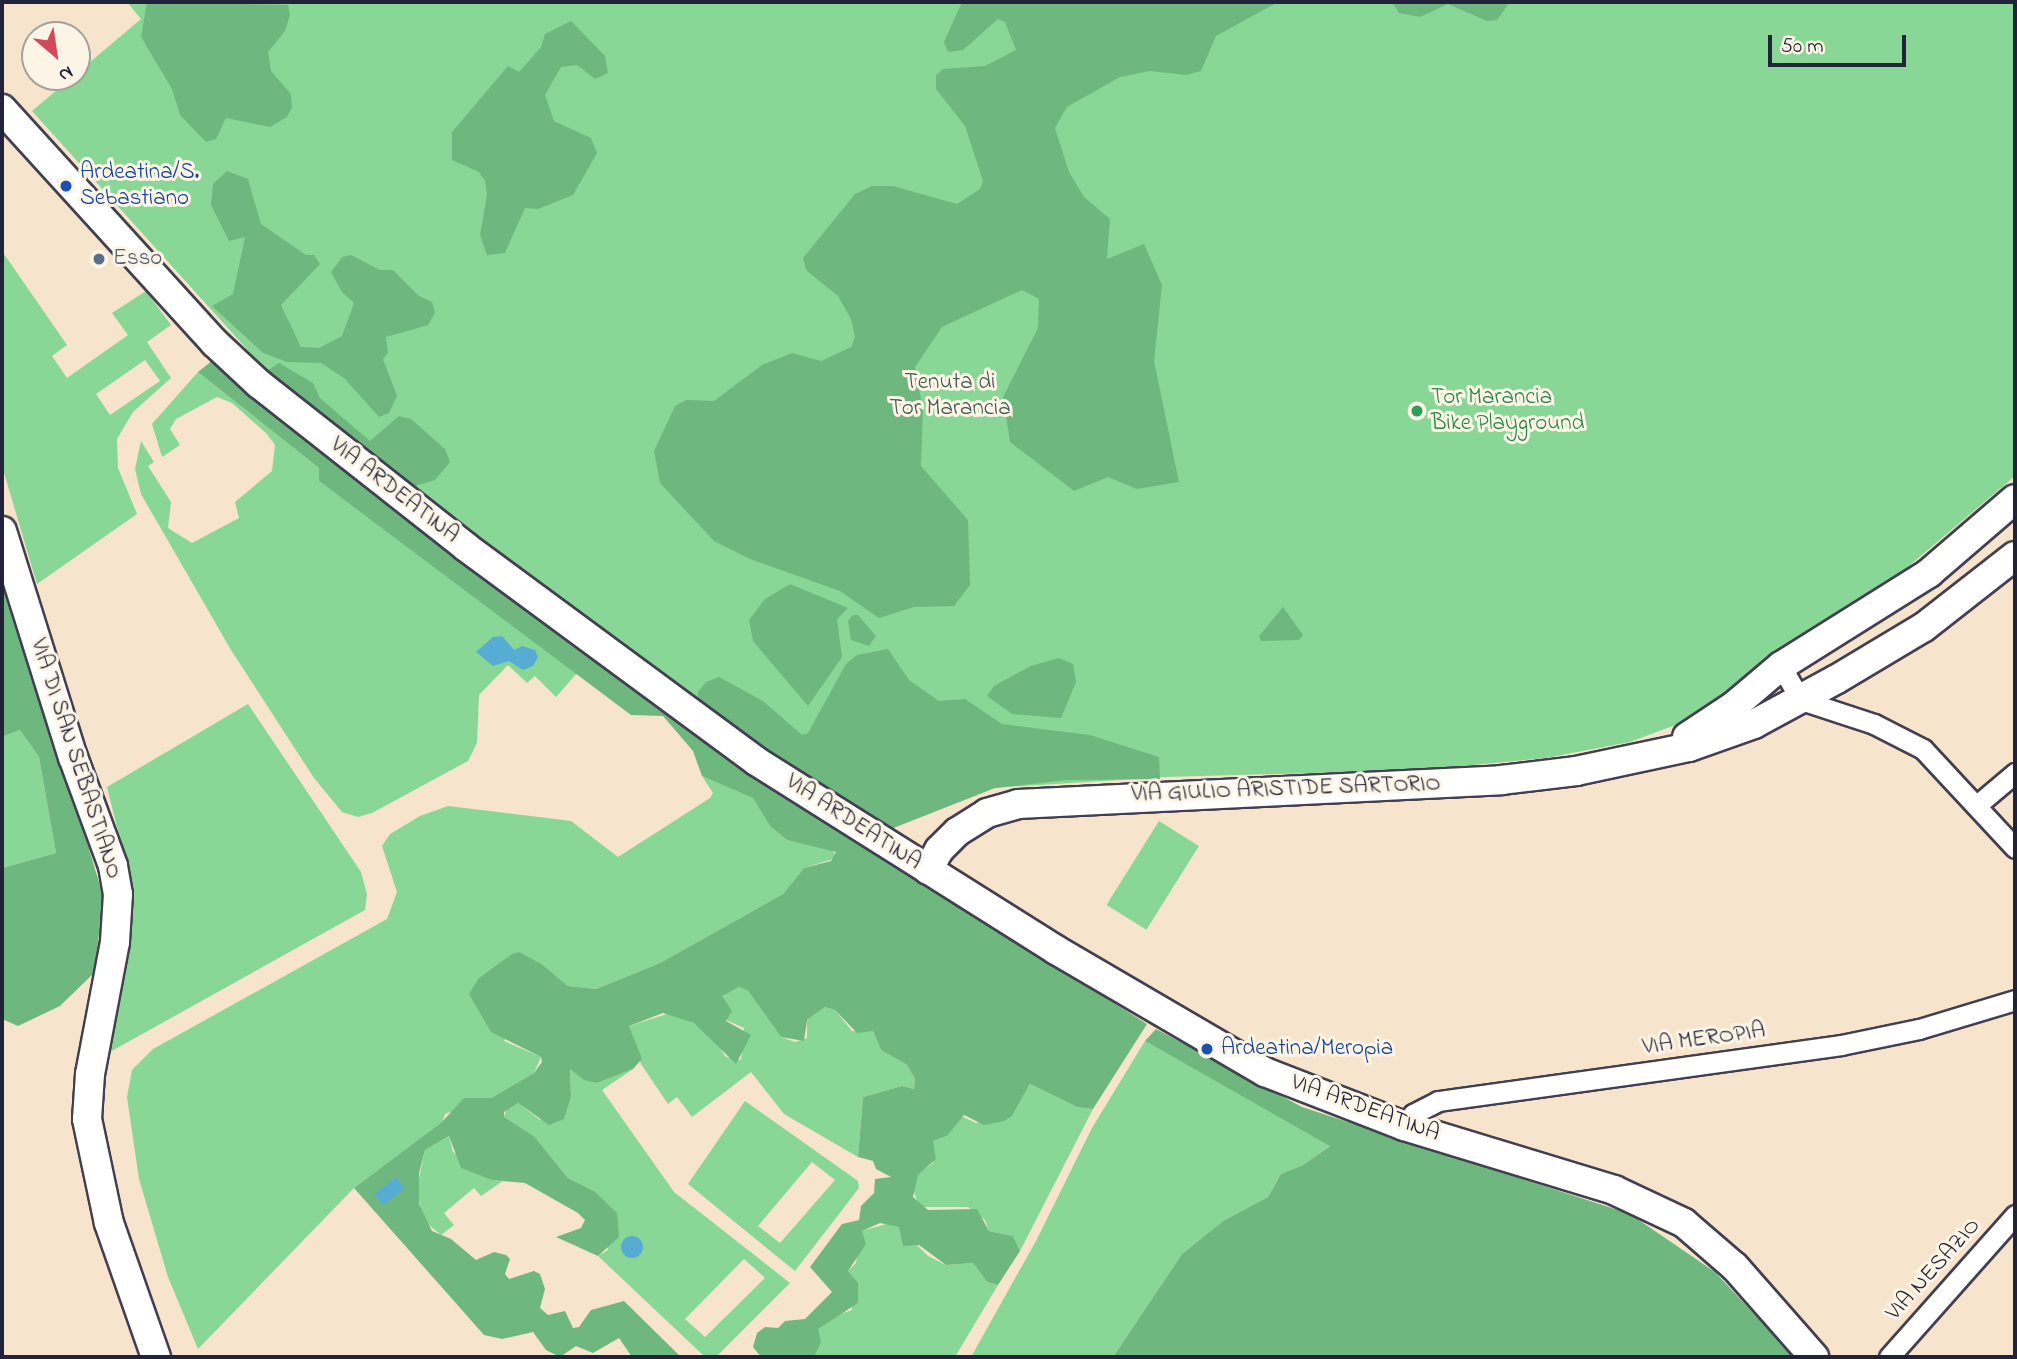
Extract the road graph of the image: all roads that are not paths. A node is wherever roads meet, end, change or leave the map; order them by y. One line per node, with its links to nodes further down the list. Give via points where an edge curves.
1 (2, 109): 11 (main road, VIA ARDEATINA, via 215,342 297,416 756,761)
2 (2015, 499): 5 (main road, VIA GIULIO ARISTIDE SARTORIO, via 1929,573)
3 (2, 531): 15 (main road, VIA DI SAN SEBASTIANO, via 73,757 113,866 118,894 116,942 87,1119 109,1223)
4 (2015, 556): 6 (main road, VIA GIULIO ARISTIDE SARTORIO, via 1924,626)
5 (1781, 666): 6 (street); 7 (main road, VIA GIULIO ARISTIDE SARTORIO, via 1735,705)
6 (1801, 700): 7 (main road, VIA GIULIO ARISTIDE SARTORIO, via 1734,732); 9 (street, via 1908,739 1937,761)
7 (1667, 750): 11 (main road, VIA GIULIO ARISTIDE SARTORIO, via 1576,771 1501,780 1018,804 987,813 957,832)
8 (2015, 773): 9 (street)
9 (1977, 805): 10 (street)
10 (2015, 848)
11 (928, 870): 13 (main road, VIA ARDEATINA, via 1234,1056 1301,1088)
12 (2015, 1000): 13 (street, VIA MEROPIA, via 1919,1029 1841,1045 1438,1101 1413,1114)
13 (1404, 1126): 16 (main road, VIA ARDEATINA, via 1550,1168 1673,1217 1723,1255)
14 (2015, 1215): 17 (street, VIA NESAZIO)
15 (156, 1357)
16 (1814, 1357)
17 (1889, 1357)

